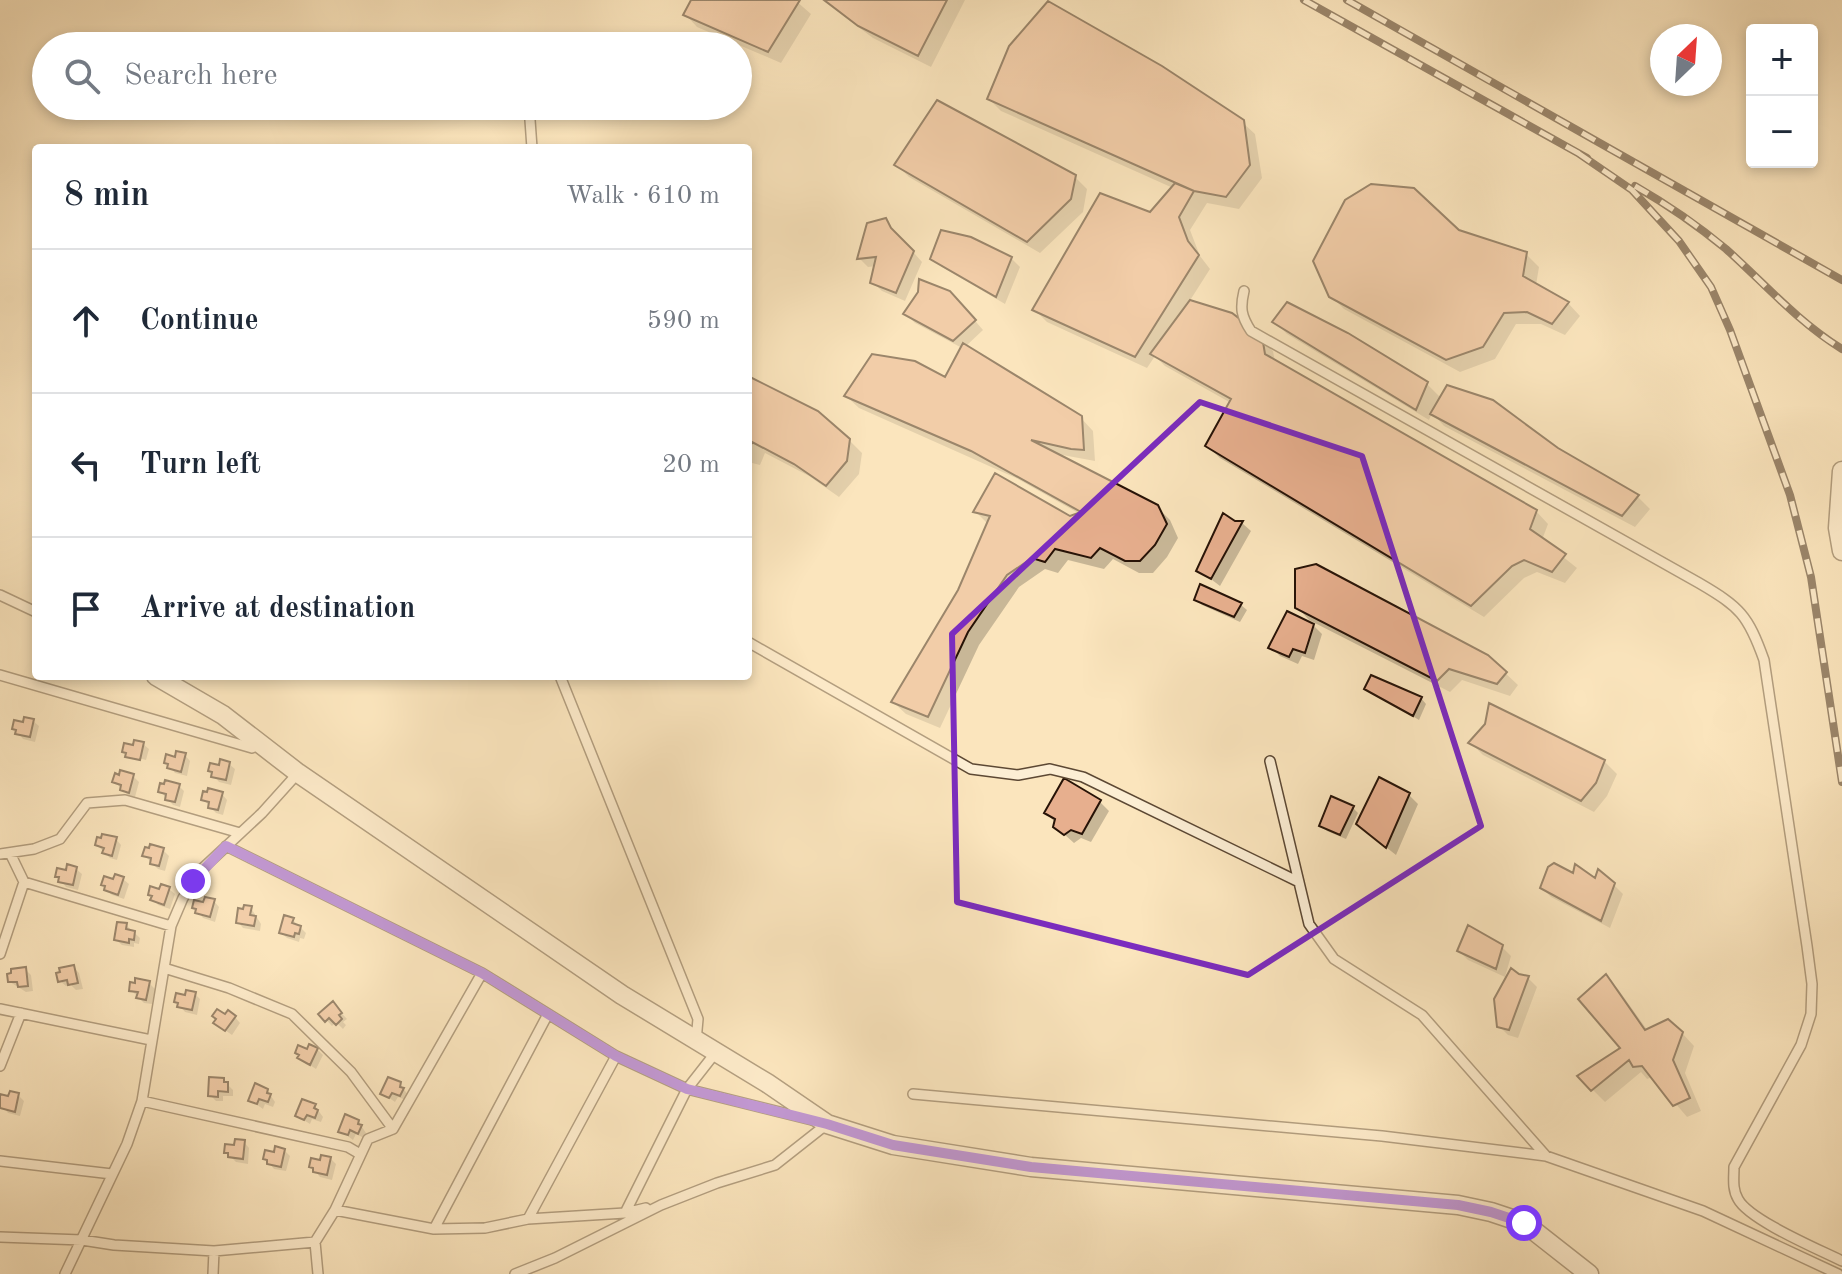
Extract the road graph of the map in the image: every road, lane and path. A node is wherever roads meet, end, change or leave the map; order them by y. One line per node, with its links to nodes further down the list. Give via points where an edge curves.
1 (530, 120): 2 (lane)
2 (532, 144)
3 (1244, 291): 50 (lane, via 1242,319 1251,331 1733,603 1752,626 1764,660 1807,946 1811,1014 1801,1045 1734,1167 1733,1186 1751,1213)
4 (1842, 471): 5 (street)
5 (1842, 551)
6 (0, 595): 7 (lane)
7 (32, 610)
8 (752, 644): 19 (lane, via 971,769 1018,775 1050,769 1083,777)
9 (0, 675): 12 (lane, via 252,748)
10 (163, 680): 12 (street)
11 (562, 680): 28 (lane, via 698,1019)
12 (261, 744): 14 (street)
13 (1270, 761): 19 (lane)
14 (298, 773): 15 (lane); 28 (street)
15 (240, 833): 16 (lane); 17 (lane, via 125,800 87,803 60,839)
16 (226, 846): 20 (lane, via 193,881); 23 (lane)
17 (5, 853): 18 (lane)
18 (24, 882): 20 (lane); 21 (lane)
19 (1299, 882): 38 (lane, via 1309,924 1334,959 1422,1015)
20 (171, 926): 22 (lane)
21 (0, 954)
22 (164, 968): 27 (lane); 36 (lane, via 292,1014 351,1072)
23 (482, 973): 26 (lane); 36 (lane)
24 (0, 1009): 25 (lane)
25 (21, 1013): 27 (lane); 31 (lane)
26 (548, 1014): 30 (lane); 45 (lane)
27 (151, 1040): 34 (lane)
28 (696, 1041): 29 (street)
29 (716, 1052): 32 (lane); 35 (street)
30 (616, 1056): 32 (lane); 44 (lane)
31 (0, 1066)
32 (687, 1089): 35 (lane); 43 (lane)
33 (913, 1094): 38 (lane)
34 (142, 1101): 37 (lane); 40 (lane)
35 (827, 1124): 41 (lane, via 775,1165); 55 (street, via 893,1145 1031,1167 1458,1205 1524,1223)
36 (393, 1129): 37 (lane, via 368,1139)
37 (360, 1154): 42 (lane)
38 (1546, 1156): 56 (lane, via 1703,1211)
39 (0, 1161): 40 (lane)
40 (112, 1174): 47 (lane)
41 (661, 1205): 43 (lane); 54 (lane)
42 (335, 1210): 45 (lane); 48 (lane)
43 (625, 1213): 44 (lane)
44 (528, 1219): 45 (lane, via 485,1228)
45 (434, 1229)
46 (0, 1237): 47 (lane)
47 (82, 1240): 49 (lane); 51 (lane)
48 (315, 1242): 49 (lane); 53 (lane)
49 (214, 1251): 52 (lane)
50 (1842, 1261)
51 (65, 1274)
52 (213, 1274)
53 (318, 1274)
54 (515, 1274)
55 (1589, 1274)
56 (1838, 1274)

